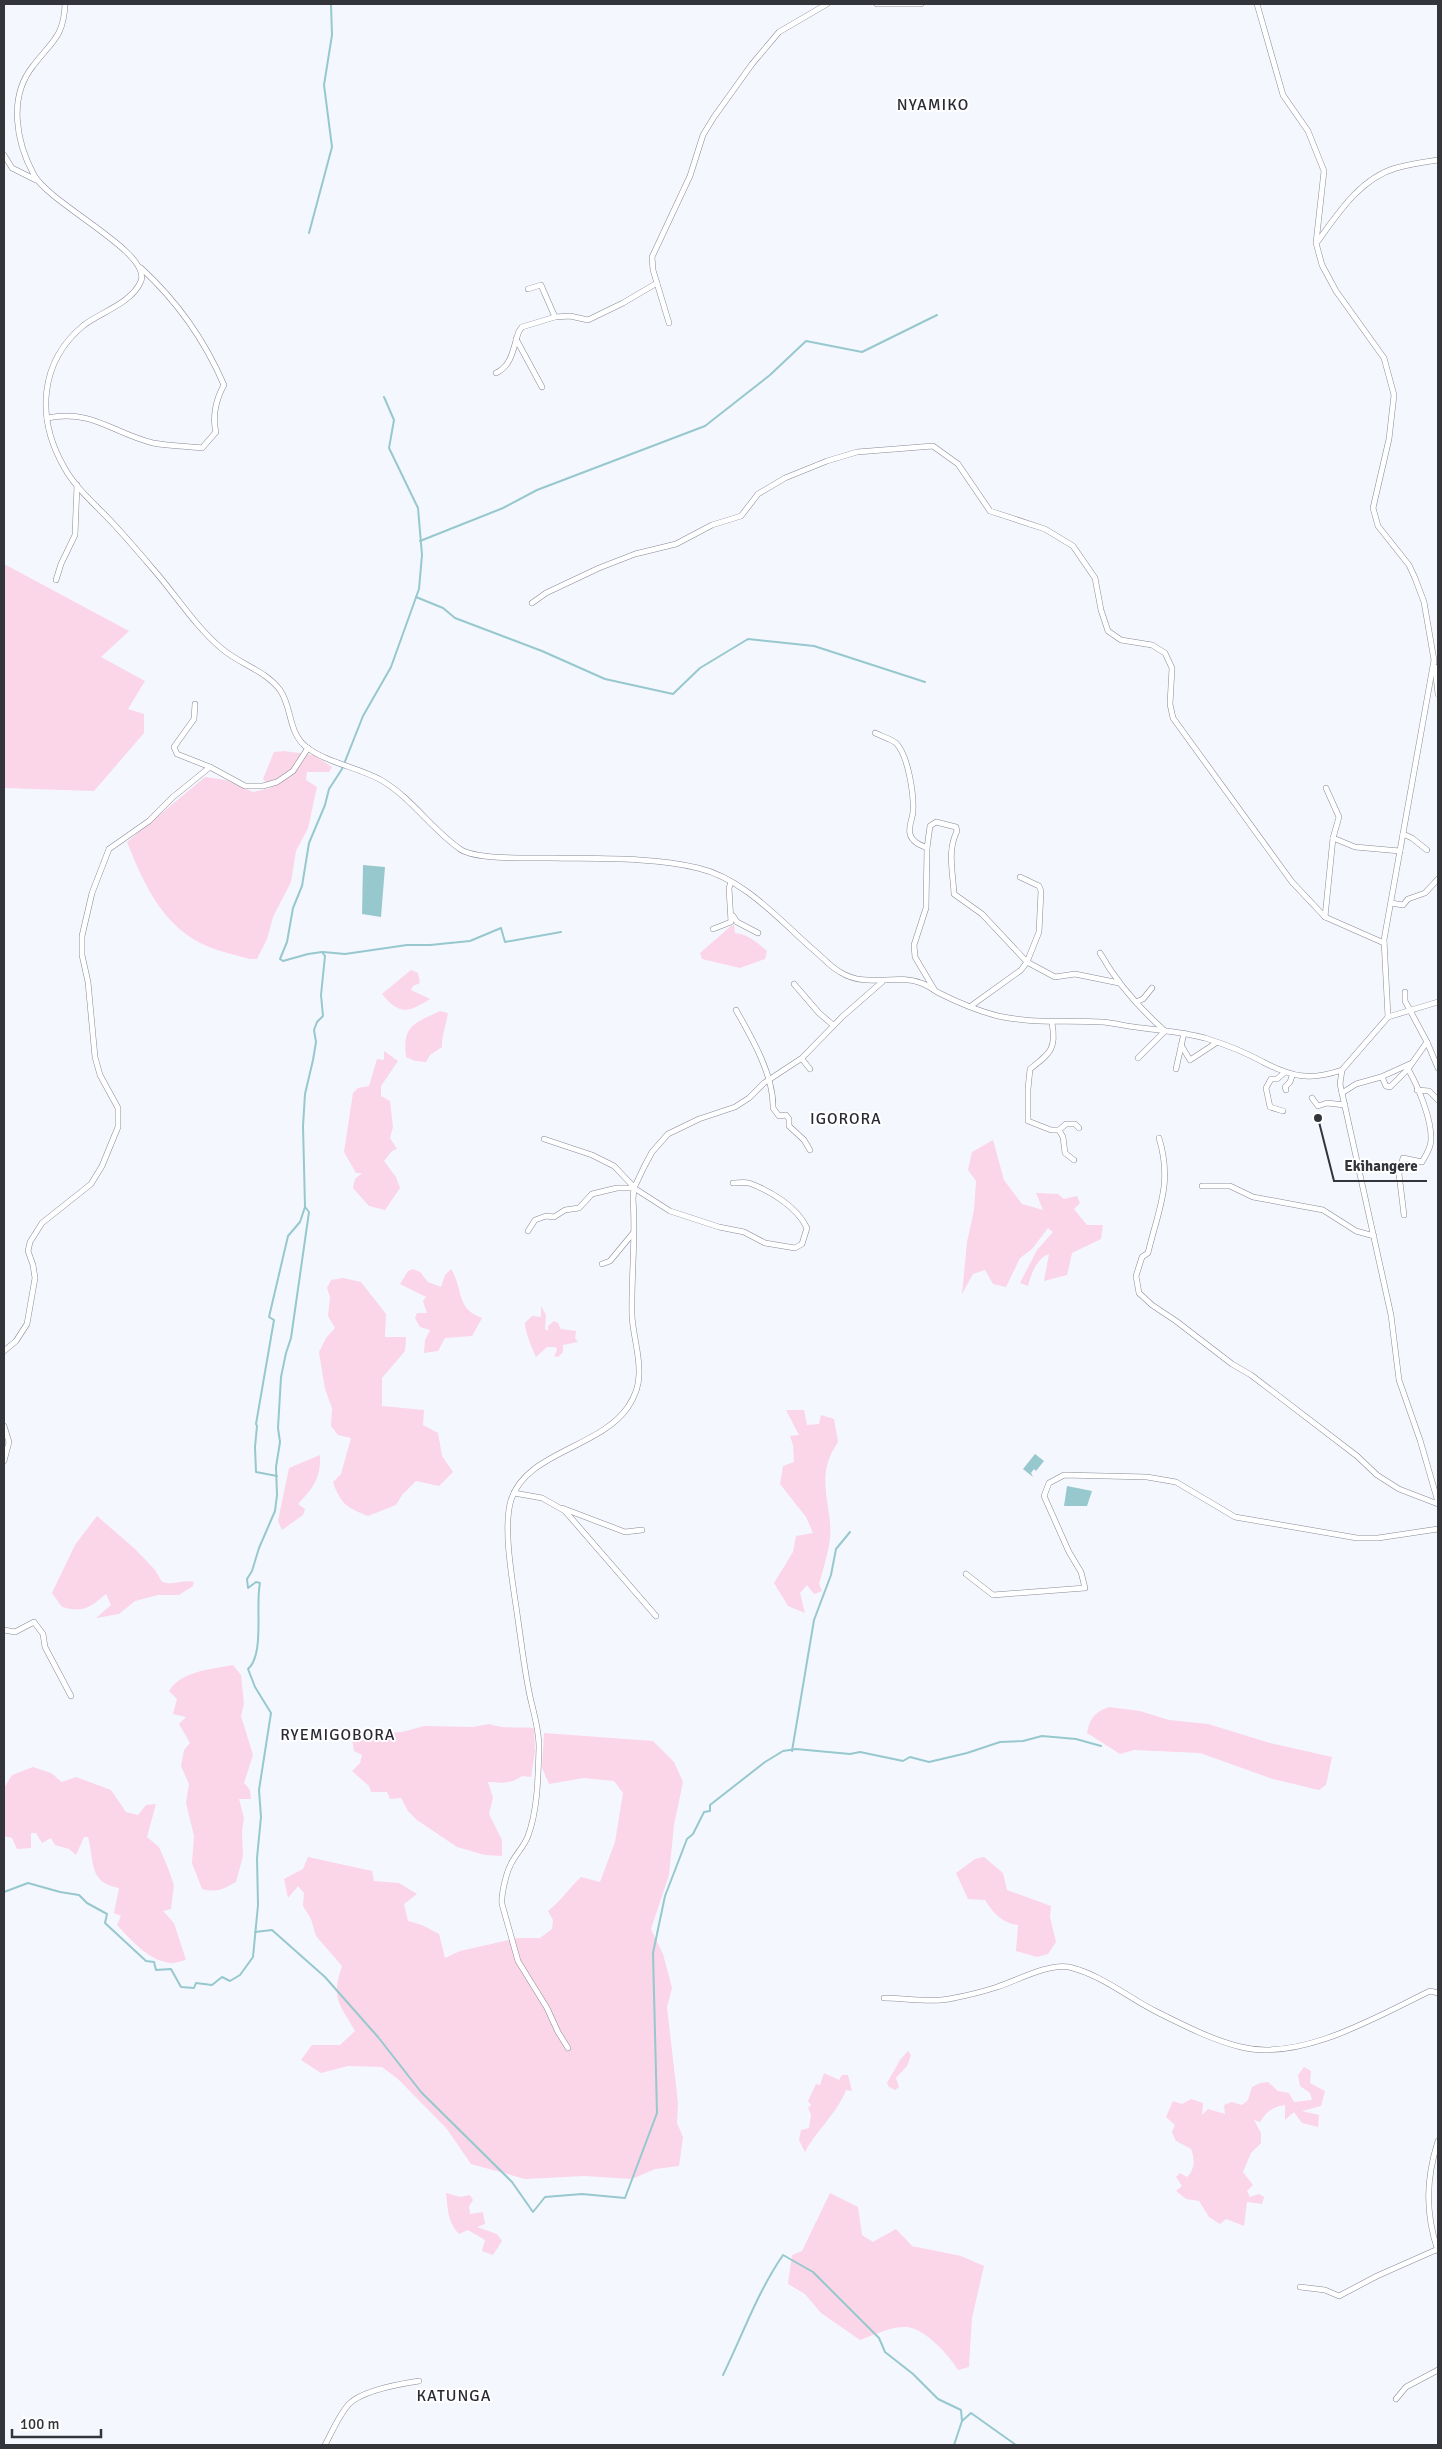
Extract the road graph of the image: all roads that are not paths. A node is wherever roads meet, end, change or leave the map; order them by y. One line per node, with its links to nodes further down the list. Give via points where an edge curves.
1 (65, 4): 8 (street, via 60,34 21,85 18,103 18,124 24,151)
2 (827, 4): 11 (street, via 779,32 707,127 690,176 652,257)
3 (877, 4): 4 (street)
4 (921, 4)
5 (1257, 4): 9 (street, via 1283,96 1308,131 1324,171)
6 (4, 155): 8 (street, via 12,168)
7 (1438, 160): 9 (street, via 1394,168 1373,180 1346,204)
8 (36, 180): 10 (street, via 52,197 127,250)
9 (1316, 243): 22 (street, via 1322,265 1336,292 1384,358 1394,395 1389,439 1373,508 1378,526 1409,565 1424,602)
10 (141, 268): 18 (street, via 141,280 131,295 85,324 68,341 48,377 44,399); 18 (street, via 190,322 222,380 224,385 217,399 213,423 216,432 202,448 154,443 75,415)
11 (657, 283): 13 (street, via 588,320); 14 (street)
12 (528, 289): 13 (street, via 541,285)
13 (555, 316): 15 (street, via 522,327)
14 (669, 323)
15 (516, 338): 16 (street, via 508,363); 17 (street)
16 (496, 374)
17 (542, 387)
18 (47, 418): 19 (street, via 64,469)
19 (77, 484): 20 (street, via 75,535); 26 (street, via 154,569 208,636 227,653 249,664 284,695 296,736)
20 (56, 580)
21 (532, 603): 39 (street, via 599,568 635,554 676,544 741,516 758,494 785,478 827,461 857,452 933,446 958,464 990,511 1045,529 1072,546 1095,578 1104,623 1114,637 1152,645 1165,653 1172,668 1170,704 1173,718 1292,882)
22 (1434, 660): 23 (street); 29 (street)
23 (1438, 694)
24 (195, 704): 27 (street, via 194,719 174,747 177,754)
25 (875, 733): 31 (street, via 897,744 909,771 914,813 909,827 910,836)
26 (308, 748): 27 (street, via 293,771 277,782 263,786 245,786); 36 (street, via 384,781 418,808 464,853 668,864 695,867)
27 (210, 768): 100 (street, via 149,821 109,849 92,892 82,936 82,955 88,982 94,1057 100,1076 118,1108 118,1127 92,1184 42,1223 30,1242 28,1251 35,1278 27,1324 16,1341)
28 (1326, 788): 30 (street, via 1339,817)
29 (1403, 834): 32 (street); 33 (street)
30 (1333, 838): 33 (street, via 1355,847); 39 (street)
31 (927, 848): 46 (street, via 930,826 936,822 956,826 951,854 954,894 982,914); 51 (street, via 926,902 914,945 915,957)
32 (1427, 850)
33 (1400, 851): 37 (street)
34 (1020, 877): 46 (street, via 1038,886 1041,892 1039,932)
35 (1438, 879): 37 (street, via 1425,893 1408,899 1403,905)
36 (731, 882): 38 (street); 47 (street, via 775,914 841,974)
37 (1391, 903): 44 (street)
38 (732, 916): 40 (street, via 731,922); 41 (street)
39 (1325, 917): 42 (street)
40 (713, 930)
41 (758, 933)
42 (1364, 934): 43 (street); 44 (street)
43 (1361, 940)
44 (1384, 943): 58 (street)
45 (1100, 953): 48 (street)
46 (1027, 962): 48 (street, via 1055,977 1075,974); 55 (street)
47 (882, 982): 51 (street, via 904,979 920,982); 60 (street)
48 (1119, 983): 53 (street)
49 (794, 984): 60 (street)
50 (1152, 988): 53 (street)
51 (936, 992): 55 (street)
52 (1405, 992): 57 (street)
53 (1136, 1002): 61 (street)
54 (1438, 1002): 57 (street)
55 (971, 1006): 59 (street, via 996,1015)
56 (736, 1010): 77 (street, via 758,1049)
57 (1410, 1011): 58 (street); 64 (street)
58 (1388, 1017): 72 (street)
59 (1052, 1023): 61 (street, via 1101,1022); 87 (street, via 1051,1052 1030,1069 1027,1106 1028,1121)
60 (833, 1025): 66 (street)
61 (1165, 1030): 62 (street); 67 (street)
62 (1184, 1032): 63 (street); 65 (street)
63 (1216, 1042): 65 (street, via 1190,1060); 73 (street)
64 (1427, 1042): 68 (street); 69 (street)
65 (1181, 1046): 70 (street)
66 (802, 1058): 71 (street); 77 (street)
67 (1138, 1058)
68 (1410, 1066): 76 (street); 76 (street, via 1388,1087); 80 (street)
69 (1438, 1068)
70 (1176, 1069)
71 (810, 1070)
72 (1342, 1070): 74 (street); 78 (street)
73 (1284, 1073): 75 (street); 85 (street, via 1277,1079 1271,1079 1266,1088 1270,1107)
74 (1329, 1074): 75 (street); 78 (street)
75 (1292, 1076): 79 (street)
76 (1382, 1077): 81 (street, via 1356,1084)
77 (768, 1081): 90 (street, via 773,1108 780,1116 786,1115 789,1126); 94 (street, via 742,1104 668,1134 652,1152)
78 (1340, 1084): 81 (street)
79 (1286, 1090)
80 (1417, 1090): 83 (street, via 1429,1091); 95 (street, via 1429,1118 1431,1139 1422,1162 1403,1158 1401,1162)
81 (1342, 1093): 84 (street)
82 (1312, 1098): 84 (street, via 1318,1106 1327,1103)
83 (1438, 1100)
84 (1345, 1105): 98 (street)
85 (1283, 1111)
86 (1079, 1128): 87 (street, via 1075,1124 1066,1124)
87 (1059, 1130): 91 (street, via 1065,1153)
88 (1159, 1138): 104 (street, via 1166,1164 1164,1193 1148,1254 1142,1257 1136,1276 1139,1293 1290,1404 1377,1475 1399,1489)
89 (544, 1139): 94 (street, via 614,1166)
90 (810, 1150)
91 (1074, 1160)
92 (733, 1183): 94 (street, via 747,1183 793,1209 807,1228 802,1244 790,1248 766,1243 744,1232 670,1211)
93 (1202, 1186): 98 (street, via 1230,1186 1253,1197 1323,1210 1356,1231)
94 (634, 1188): 96 (street, via 592,1194 579,1208 535,1220); 97 (street)
95 (1404, 1215)
96 (528, 1231)
97 (634, 1232): 99 (street, via 610,1261); 103 (street, via 632,1317 640,1375 636,1392 617,1420 537,1468)
98 (1374, 1236): 104 (street, via 1391,1315 1398,1380)
99 (602, 1264)
100 (4, 1351)
101 (4, 1426): 102 (street, via 8,1442)
102 (4, 1461)
103 (514, 1493): 105 (street, via 542,1498); 114 (street, via 508,1523 512,1570 539,1745 531,1827 510,1867 501,1895 518,1962)
104 (1438, 1503)
105 (560, 1507): 107 (street, via 626,1532); 109 (street)
106 (1438, 1529): 108 (street, via 1369,1538 1330,1534 1235,1517 1176,1482 1147,1477 1064,1475 1049,1483 1044,1496 1086,1588 993,1595)
107 (642, 1530)
108 (966, 1574)
109 (656, 1616)
110 (4, 1630): 111 (street, via 16,1632 34,1622 43,1634 45,1647)
111 (71, 1696)
112 (1438, 1993): 113 (street, via 1430,1991 1326,2039 1306,2045 1268,2048 1243,2048 1227,2043 1145,2006 1108,1982 1070,1967 1044,1970 995,1988 946,2000)
113 (884, 1998)
114 (568, 2048)
115 (1438, 2141): 116 (street, via 1431,2164 1428,2198 1431,2231)
116 (1438, 2250): 117 (street, via 1339,2296 1325,2290)
117 (1300, 2287)
118 (1438, 2370): 120 (street, via 1406,2387)
119 (419, 2381): 121 (street, via 355,2399)
120 (1396, 2399)
121 (325, 2445)

